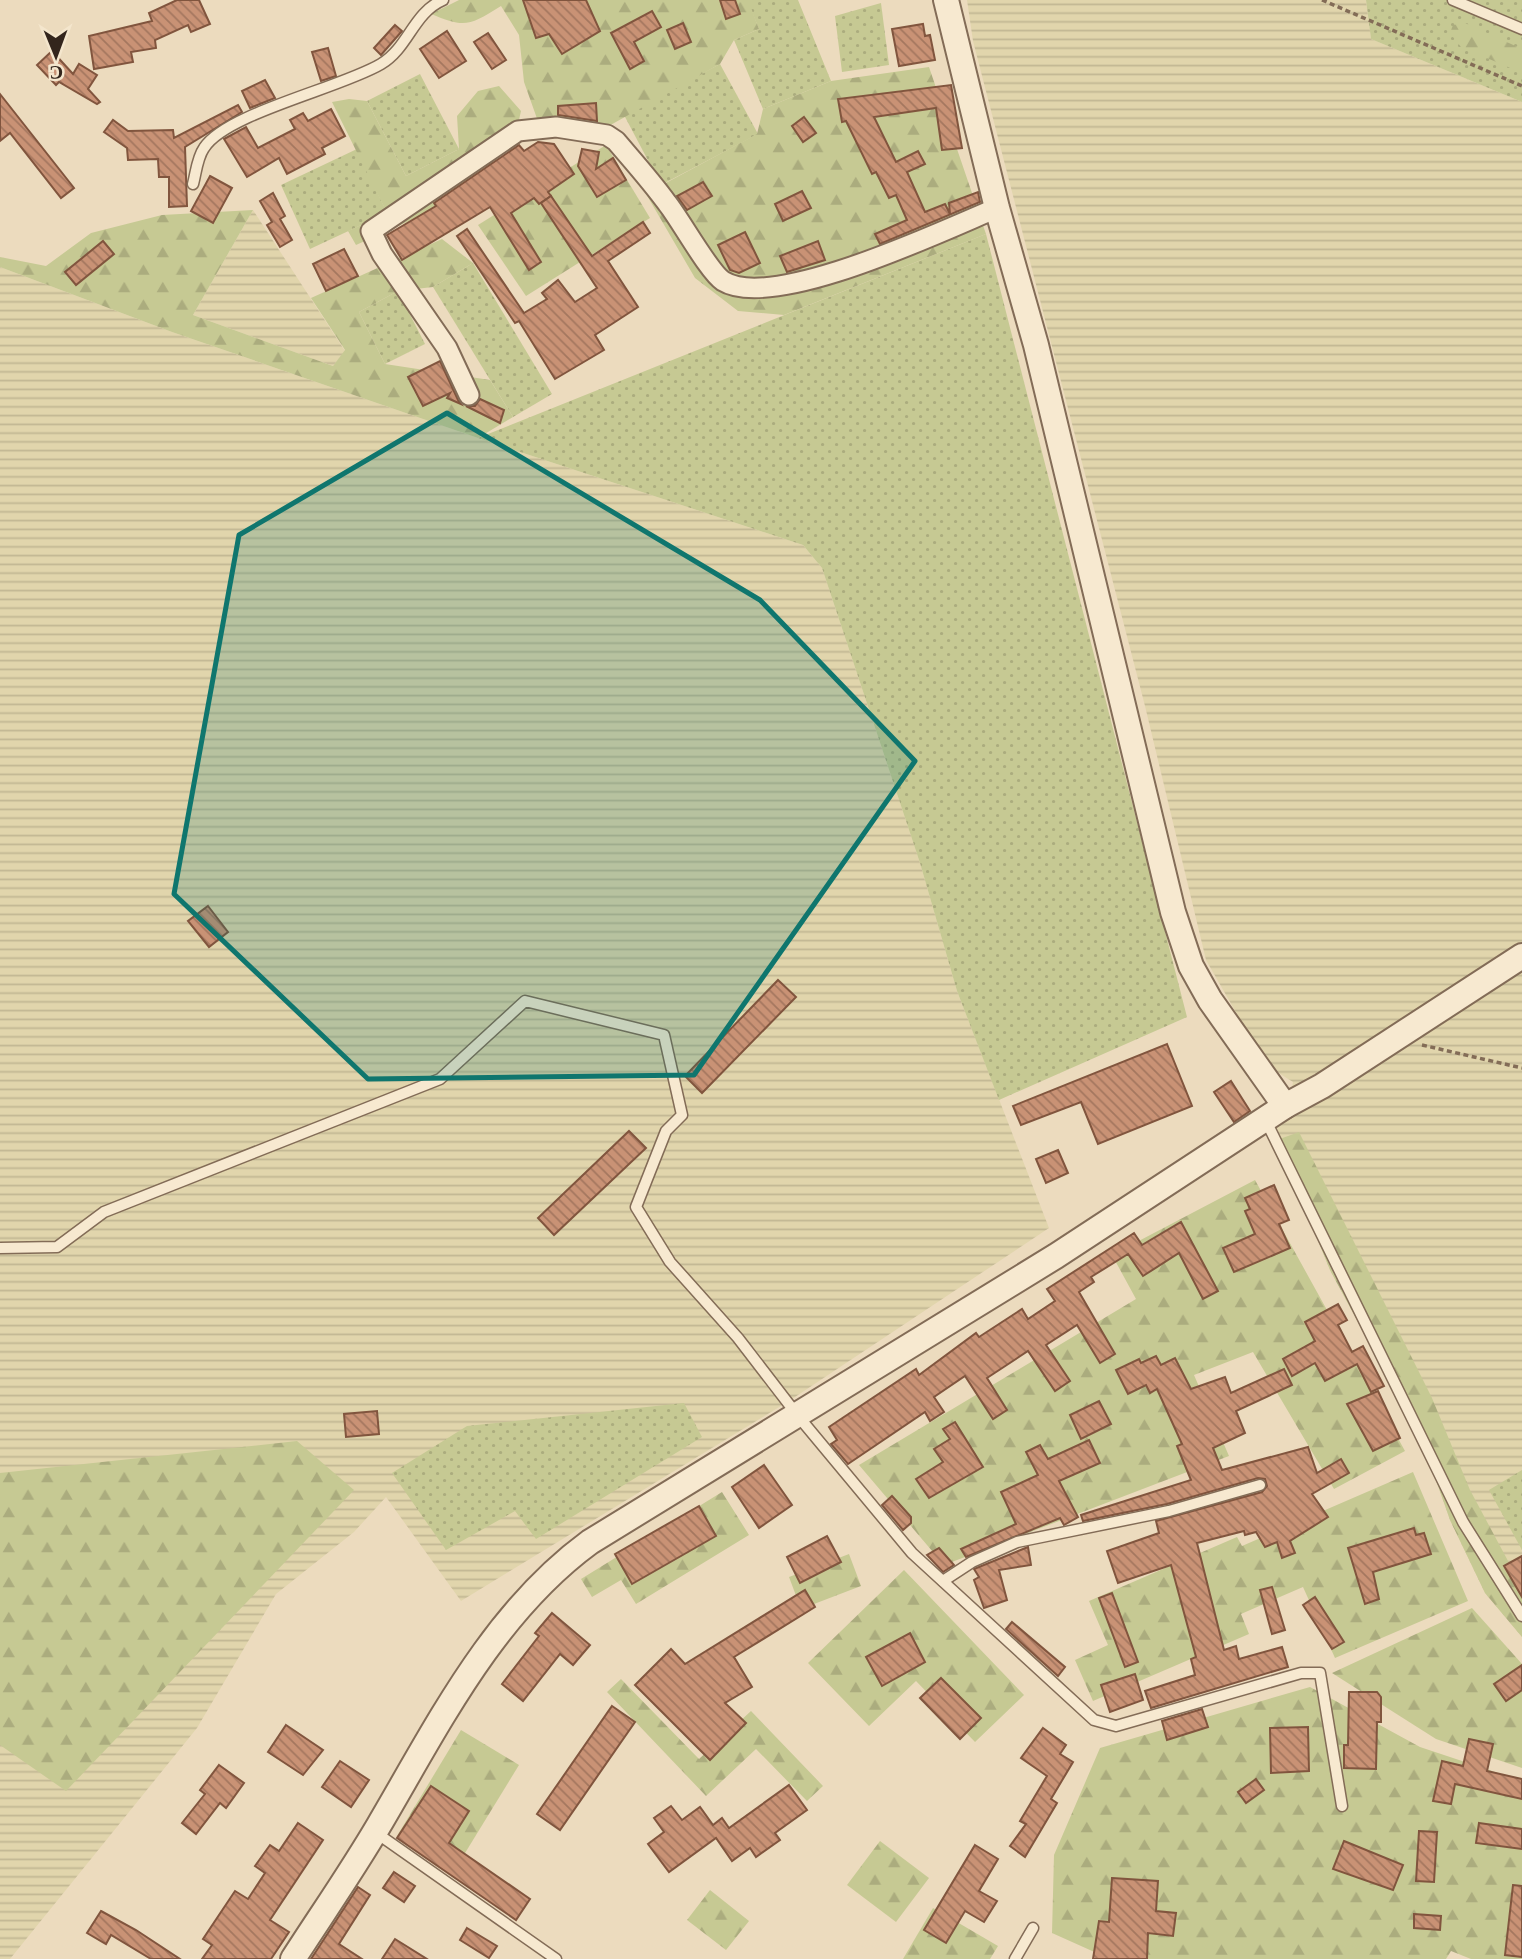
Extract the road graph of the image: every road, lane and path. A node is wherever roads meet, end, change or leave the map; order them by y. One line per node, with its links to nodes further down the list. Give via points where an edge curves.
1 (443, 0): 7 (lane, via 420,15 404,43 382,63 218,133 202,151)
2 (946, 0): 8 (street)
3 (1322, 0): 6 (path)
4 (1453, 0): 5 (lane)
5 (1522, 29)
6 (1522, 86)
7 (193, 184)
8 (997, 208): 9 (street, via 860,264 794,284 737,286 721,280 616,141 607,135 556,127 518,131 371,231 447,348); 13 (street, via 1036,345 1173,912 1191,966)
9 (470, 395)
10 (1522, 956): 11 (street)
11 (1399, 1034): 12 (path, via 1423,1045); 13 (street)
12 (1522, 1068)
13 (1275, 1112): 15 (street, via 1056,1256); 18 (lane, via 1463,1521)
14 (0, 1248): 15 (lane, via 57,1247 104,1212 440,1079 525,1001 664,1035 682,1115 666,1131 636,1206 670,1262 738,1338)
15 (798, 1416): 17 (lane, via 912,1553); 20 (street, via 590,1542 539,1585 470,1671)
16 (1260, 1485): 17 (lane, via 1169,1511 1017,1542)
17 (943, 1581): 19 (lane, via 1103,1724 1116,1726 1301,1673 1320,1673)
18 (1522, 1616)
19 (1342, 1806)
20 (375, 1832): 22 (street); 23 (lane)
21 (1033, 1928): 24 (lane)
22 (293, 1959)
23 (556, 1959)
24 (1015, 1959)

